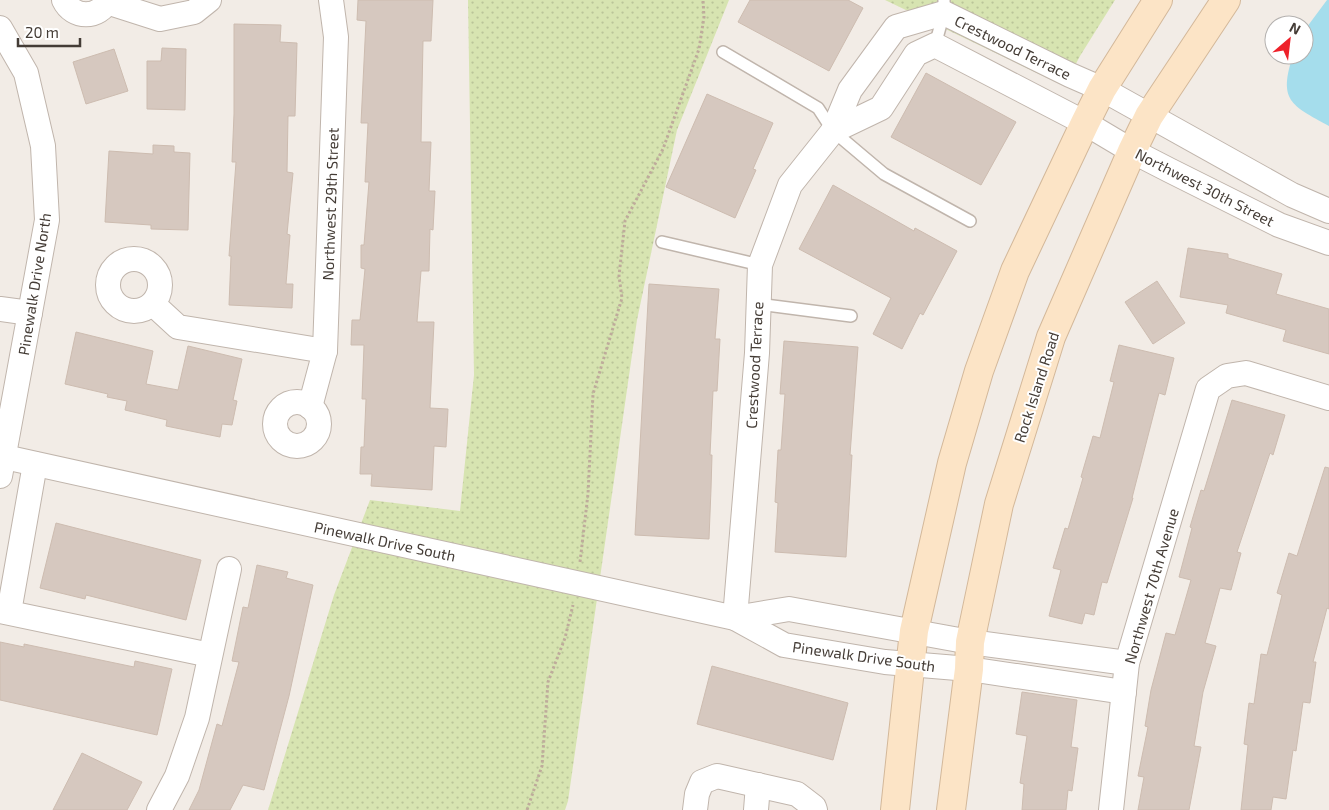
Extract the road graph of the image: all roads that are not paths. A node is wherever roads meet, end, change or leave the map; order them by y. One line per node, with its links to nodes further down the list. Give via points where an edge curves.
1 (64, 0): 6 (street, via 66,6 83,15 101,10)
2 (209, 0): 6 (street, via 194,12 160,19)
3 (331, 0): 26 (street, Northwest 29th Street, via 336,37)
4 (1158, 0): 11 (main road)
5 (1226, 0): 12 (main road, Rock Island Road)
6 (107, 1)
7 (944, 7): 9 (lane); 11 (street, Crestwood Terrace); 14 (street, Crestwood Terrace, via 896,27 850,90)
8 (0, 28): 24 (street, Pinewalk Drive North, via 26,74 43,146 48,220)
9 (935, 45): 13 (street); 14 (street, Crestwood Terrace, via 916,54 881,108)
10 (724, 52): 14 (lane, via 818,108)
11 (1102, 89): 12 (street); 13 (main road)
12 (1149, 116): 15 (main road, Rock Island Road); 16 (street, via 1292,195)
13 (1085, 123): 15 (street, Northwest 30th Street); 34 (main road, via 1015,271 979,370 952,463)
14 (833, 131): 17 (lane, via 884,174); 20 (street, Crestwood Terrace, via 790,186)
15 (1132, 151): 19 (street, Northwest 30th Street, via 1280,225); 35 (main road, Rock Island Road, via 1051,337 1000,504)
16 (1329, 210)
17 (970, 221)
18 (662, 242): 20 (lane)
19 (1329, 242)
20 (760, 264): 22 (street, Crestwood Terrace)
21 (153, 304): 26 (street, via 178,326)
22 (758, 304): 25 (lane); 33 (street, Crestwood Terrace, via 757,353)
23 (0, 309): 24 (street)
24 (30, 313): 29 (street, Pinewalk Drive North)
25 (850, 316)
26 (325, 351): 28 (street, Northwest 29th Street)
27 (1329, 398): 37 (street, Northwest 70th Avenue, via 1246,373 1227,376 1208,389)
28 (310, 407)
29 (1, 463): 30 (street, Pinewalk Drive South)
30 (35, 464): 32 (street); 33 (street, Pinewalk Drive South)
31 (229, 569): 36 (street)
32 (4, 611): 36 (street)
33 (735, 618): 34 (street, Pinewalk Drive South, via 789,609); 38 (street, Pinewalk Drive South, via 784,645)
34 (914, 631): 35 (street, Pinewalk Drive South); 38 (main road)
35 (970, 642): 37 (street, Pinewalk Drive South); 39 (main road, Rock Island Road)
36 (210, 655): 42 (street, via 197,718 176,776)
37 (1127, 663): 40 (street, Northwest 70th Avenue)
38 (911, 665): 39 (street, Pinewalk Drive South); 46 (main road)
39 (969, 669): 40 (street, Pinewalk Drive South); 47 (main road, Rock Island Road)
40 (1124, 692): 48 (street, Northwest 70th Avenue)
41 (758, 785): 43 (street, via 716,776 702,782); 44 (street); 45 (street, via 797,794)
42 (159, 810)
43 (695, 810)
44 (756, 810)
45 (815, 810)
46 (895, 810)
47 (951, 810)
48 (1111, 810)

